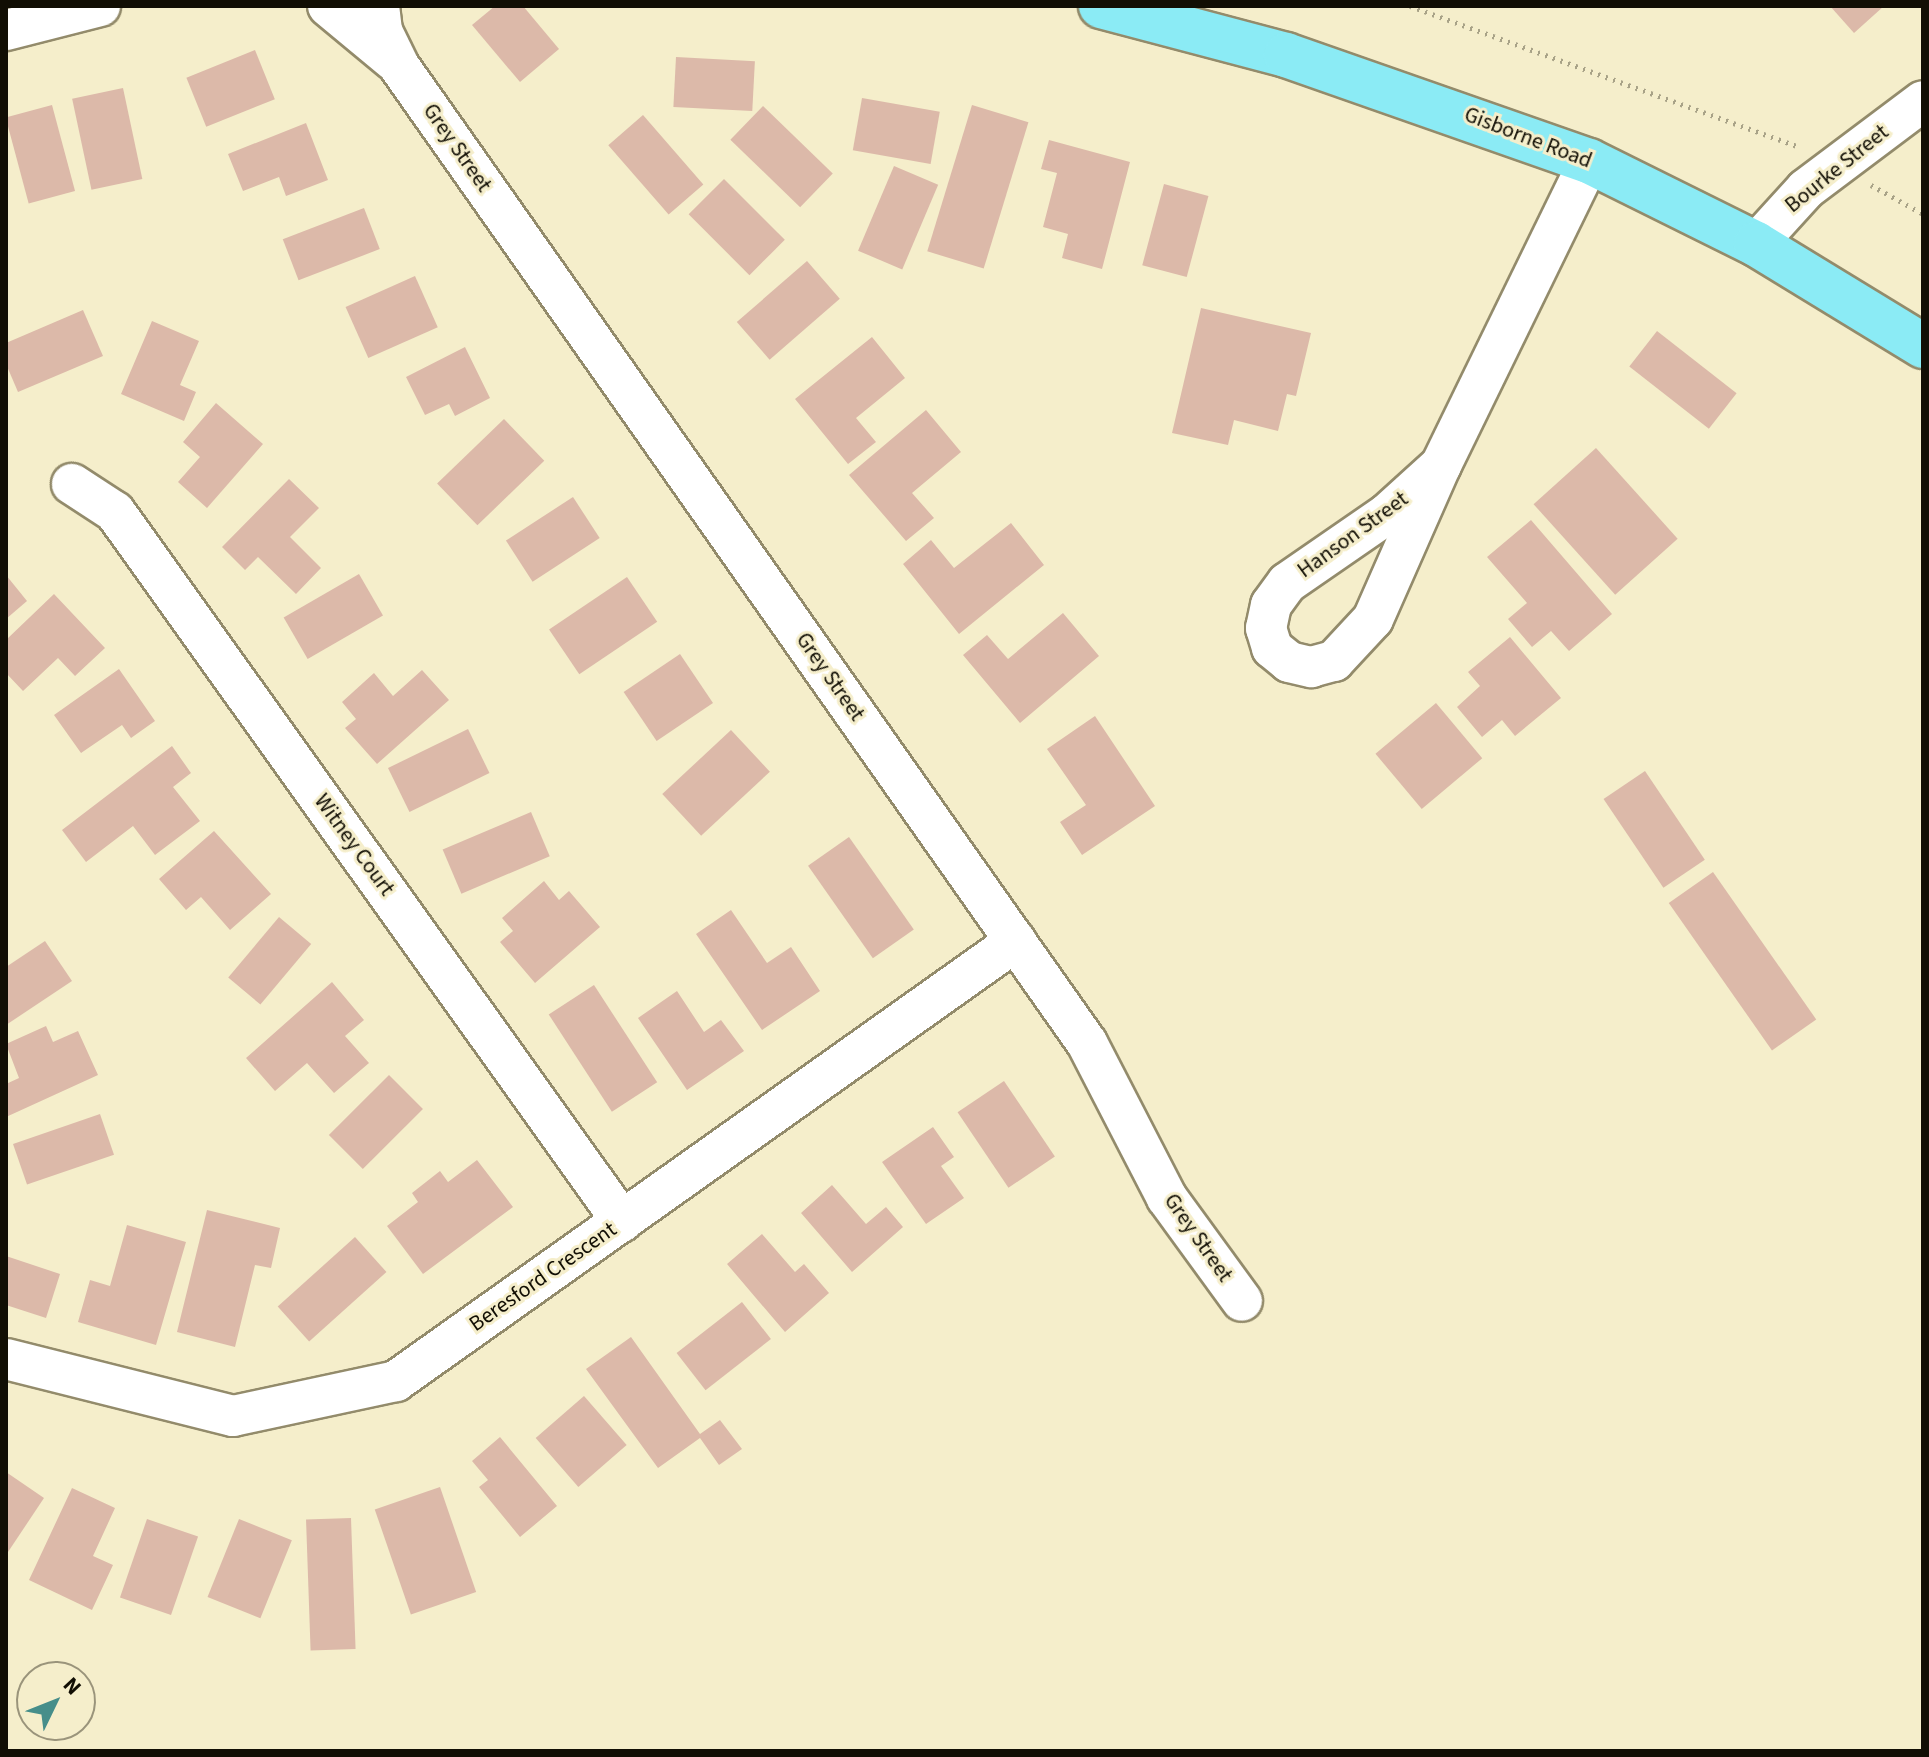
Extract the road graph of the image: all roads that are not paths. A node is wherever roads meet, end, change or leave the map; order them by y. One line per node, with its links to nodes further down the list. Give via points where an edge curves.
1 (100, 6): 5 (street)
2 (328, 6): 6 (street, Grey Street)
3 (379, 6): 6 (street, Grey Street, via 382,31)
4 (1114, 8): 8 (main road, Gisborne Road, via 1299,59)
5 (6, 30)
6 (399, 66): 13 (street, Grey Street)
7 (1923, 101): 9 (street, Bourke Street, via 1806,189)
8 (1589, 161): 9 (main road, Gisborne Road); 11 (street, Hanson Street)
9 (1756, 244): 10 (main road, Gisborne Road)
10 (1923, 346)
11 (1441, 465): 11 (street, Hanson Street, via 1393,580 1355,644 1334,661 1311,667 1289,662 1272,648 1266,628 1271,605 1287,583 1387,514)
12 (72, 484): 14 (street, Witney Court, via 115,512)
13 (1016, 941): 14 (street, Beresford Crescent); 15 (street, Grey Street, via 1087,1043 1167,1198)
14 (622, 1221): 16 (street, Beresford Crescent, via 396,1381 233,1416)
15 (1242, 1301)
16 (6, 1359)

